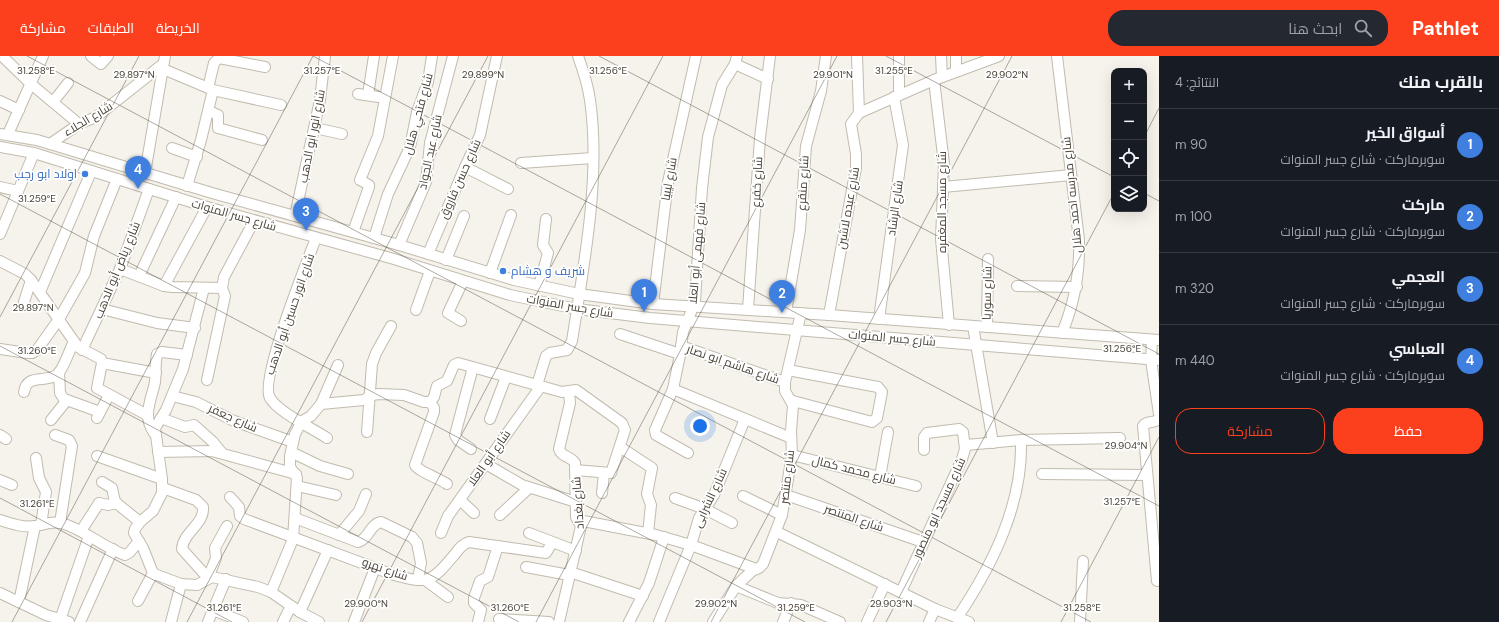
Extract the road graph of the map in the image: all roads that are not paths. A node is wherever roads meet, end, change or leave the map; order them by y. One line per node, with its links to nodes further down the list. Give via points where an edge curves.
1 (2, 56): 28 (street)
2 (43, 56): 28 (street)
3 (91, 56): 4 (street, via 101,64)
4 (108, 56)
5 (325, 56): 41 (street, شارع انور ابو الدهب)
6 (374, 56): 31 (street)
7 (393, 56): 33 (street)
8 (432, 56): 73 (street, شارع فتحي هلال, via 430,75 416,112 410,147 388,194)
9 (453, 56): 74 (street, شارع عبد الجواد, via 430,142 426,182)
10 (497, 56): 52 (street, شارع حسن فاروق, via 480,135)
11 (578, 56): 50 (street, via 590,98)
12 (696, 56): 94 (street, شارع ليبيا, via 668,182)
13 (770, 56): 26 (street, شارع خفرع)
14 (826, 56): 100 (street, شارع منقرع, via 821,91 806,146 800,230)
15 (857, 56): 39 (street, شارع عبده لاشين)
16 (899, 56): 32 (street, شارع الرشاد)
17 (941, 56): 25 (street, شارع مسجد المغفره)
18 (956, 56): 24 (street)
19 (1056, 56): 55 (street, شارع مدرسه احمد هلال)
20 (995, 57): 24 (street)
21 (736, 60): 26 (street); 95 (street, شارع فهمى أبو العلا, via 722,85 708,137)
22 (164, 63): 29 (street); 40 (street, شارع الجلاء, via 96,117); 54 (street)
23 (265, 68): 29 (street, via 218,58 214,63)
24 (956, 72): 25 (street)
25 (938, 78): 32 (street); 59 (street, شارع مسجد المغفره)
26 (768, 79): 97 (street, شارع خفرع, via 760,138)
27 (68, 83): 35 (street)
28 (31, 84): 35 (street); 37 (street)
29 (211, 89): 36 (street); 38 (street)
30 (358, 94): 31 (street)
31 (368, 95): 33 (street)
32 (897, 96): 39 (street); 104 (street, شارع الرشاد, via 903,145)
33 (386, 98): 70 (street, via 378,136 360,179 369,186)
34 (0, 101): 37 (street)
35 (53, 102): 40 (street)
36 (281, 104)
37 (19, 110): 42 (street)
38 (208, 111): 44 (street, via 218,115 218,128); 49 (street)
39 (859, 113): 102 (street, شارع عبده لاشين, via 851,124 856,168)
40 (79, 124): 45 (street, شارع الجلاء)
41 (315, 128): 43 (street); 65 (street, شارع انور ابو الدهب)
42 (4, 134): 45 (street, شارع جسر المنوات)
43 (342, 134)
44 (262, 140)
45 (50, 144): 54 (street, شارع جسر المنوات)
46 (0, 147): 48 (street, شارع جسر المنوات)
47 (172, 148): 49 (street)
48 (34, 153): 53 (street, شارع جسر المنوات); 62 (street)
49 (197, 157): 58 (street)
50 (593, 158): 51 (street); 92 (street)
51 (521, 163)
52 (464, 167): 61 (street); 75 (street, شارع حسن فاروق)
53 (91, 172): 56 (street, شارع جسر المنوات); 91 (street)
54 (145, 173): 58 (street, شارع جسر المنوات)
55 (1071, 175): 59 (street); 88 (street, شارع مدرسه احمد هلال, via 1079,240)
56 (117, 179): 60 (street, شارع جسر المنوات); 103 (street, via 94,236 85,273)
57 (0, 186): 62 (street)
58 (187, 186): 65 (street, شارع جسر المنوات)
59 (943, 187): 107 (street, شارع مسجد المغفره, via 941,239)
60 (149, 189): 63 (street, شارع جسر المنوات); 79 (street, شارع رياض أبو الدهب)
61 (508, 189)
62 (18, 191): 71 (street)
63 (176, 197): 64 (street, شارع جسر المنوات); 82 (street)
64 (207, 207): 69 (street, شارع جسر المنوات); 85 (street)
65 (295, 216): 70 (street, شارع جسر المنوات)
66 (464, 216): 77 (street)
67 (511, 216): 81 (street)
68 (546, 219): 86 (street, via 543,245 548,253)
69 (254, 221): 72 (street, شارع جسر المنوات); 90 (street, via 228,267)
70 (353, 232): 73 (street, شارع جسر المنوات)
71 (0, 234)
72 (316, 238): 80 (street, شارع جسر المنوات); 150 (street, شارع انور حسين أبو الدهب, via 280,338 267,390 275,404)
73 (374, 238): 74 (street, شارع جسر المنوات)
74 (399, 245): 75 (street, شارع جسر المنوات)
75 (428, 254): 77 (street, شارع جسر المنوات)
76 (988, 259): 110 (street, شارع سوريا)
77 (446, 260): 81 (street, شارع جسر المنوات)
78 (0, 261): 83 (street)
79 (120, 268): 82 (street); 98 (street, شارع رياض أبو الدهب)
80 (430, 271): 84 (street, شارع جسر المنوات); 99 (street)
81 (490, 273): 86 (street, شارع جسر المنوات)
82 (139, 276): 85 (street)
83 (31, 280): 91 (street); 93 (street)
84 (463, 281): 96 (street, شارع جسر المنوات); 106 (street, via 448,313)
85 (164, 286): 89 (street)
86 (539, 286): 92 (street, شارع جسر المنوات)
87 (1017, 286): 88 (street)
88 (1077, 287): 113 (street, شارع مدرسه احمد هلال)
89 (204, 288): 90 (street); 111 (street)
90 (222, 288): 130 (street, via 225,296)
91 (40, 292): 103 (street)
92 (579, 294): 94 (street, شارع جسر المنوات); 96 (street)
93 (24, 302)
94 (653, 304): 95 (street, شارع جسر المنوات)
95 (694, 306): 97 (street, شارع جسر المنوات); 105 (street, شارع فهمى أبو العلا)
96 (577, 309): 105 (street, شارع جسر المنوات, via 614,315); 132 (street, via 570,347 546,356)
97 (748, 309): 100 (street, شارع جسر المنوات)
98 (102, 310): 111 (street, via 145,321); 119 (street, شارع رياض أبو الدهب)
99 (416, 310)
100 (786, 312): 101 (street, شارع جسر المنوات)
101 (801, 313): 102 (street, شارع جسر المنوات); 112 (street)
102 (829, 314): 104 (street, شارع جسر المنوات)
103 (59, 319): 116 (street); 118 (street, via 37,350 32,353)
104 (879, 319): 107 (street, شارع جسر المنوات)
105 (687, 320): 112 (street, شارع جسر المنوات); 120 (street, شارع فهمى أبو العلا)
106 (461, 321)
107 (949, 325): 109 (street, شارع جسر المنوات)
108 (391, 326): 138 (street, via 372,364)
109 (973, 326): 110 (street, شارع جسر المنوات); 117 (street)
110 (987, 327): 113 (street, شارع جسر المنوات)
111 (195, 328): 121 (street)
112 (797, 330): 117 (street, شارع جسر المنوات); 126 (street)
113 (1062, 333): 115 (street, شارع جسر المنوات)
114 (620, 334): 120 (street, شارع هاشم ابو نصار)
115 (1156, 340): 122 (street)
116 (74, 341): 119 (street); 127 (street)
117 (977, 345): 122 (street, شارع جسر المنوات); 159 (street)
118 (2, 350)
119 (82, 350): 123 (street, via 101,359)
120 (681, 350): 131 (street, شارع هاشم ابو نصار); 133 (street, شارع فهمى أبو العلا)
121 (187, 355): 128 (street, via 159,352 156,356); 137 (street)
122 (1155, 360): 143 (street)
123 (102, 363): 128 (street); 136 (street, via 97,387)
124 (338, 365): 142 (street)
125 (473, 367): 129 (street); 141 (street, via 455,364 447,382 437,386); 163 (street, via 456,435 458,440)
126 (788, 370): 131 (street); 140 (street, via 878,387 882,392 877,418 872,422)
127 (59, 372): 134 (street, via 53,377 33,379 26,385); 139 (street, via 60,393)
128 (156, 374): 144 (street)
129 (506, 377): 132 (street); 146 (street)
130 (207, 380)
131 (784, 382): 140 (street, via 785,391)
132 (539, 385): 135 (street); 171 (street, شارع أبو العلا)
133 (673, 388): 147 (street); 167 (street, شارع فهمى أبو العلا, via 655,433)
134 (24, 392)
135 (569, 392): 162 (street, via 580,392 624,424 625,430); 172 (street, شارع بغداد, via 570,403 559,449 562,454 574,461)
136 (109, 395): 139 (street, via 98,415); 144 (street)
137 (172, 396): 145 (street); 161 (street, شارع جعفر, via 196,402)
138 (369, 397): 141 (street, via 376,394 404,395); 142 (street, via 364,400); 151 (street)
139 (67, 400): 149 (street)
140 (793, 401): 156 (street, شارع منتصر)
141 (430, 402): 182 (street, via 434,412 415,465 419,470)
142 (321, 404): 150 (street, via 311,416)
143 (1159, 414)
144 (147, 415): 153 (street)
145 (161, 418): 153 (street); 166 (street, via 185,427 194,425)
146 (490, 419)
147 (745, 419): 156 (street); 197 (street, شارع الشرابى, via 714,495)
148 (1159, 419): 177 (street, via 1143,426)
149 (51, 420)
150 (302, 421): 155 (street, شارع انور حسين أبو الدهب); 161 (street)
151 (367, 432)
152 (888, 432): 178 (street)
153 (154, 433): 165 (street)
154 (55, 435): 205 (street, via 69,440 72,446)
155 (327, 438)
156 (791, 438): 168 (street, شارع منتصر)
157 (1120, 438): 158 (street)
158 (1021, 440): 159 (street); 250 (street, via 1017,487 1008,520 983,577)
159 (993, 443): 160 (street)
160 (966, 445): 164 (street, شارع مسجد ابو منصور, via 961,430 928,432 924,435); 219 (street, شارع مسجد ابو منصور, via 962,459)
161 (292, 447): 174 (street, via 290,467); 175 (street, شارع جعفر, via 313,464)
162 (620, 447): 173 (street, via 612,472); 213 (street, via 652,468 647,494 651,505)
163 (471, 449)
164 (924, 450)
165 (158, 452): 166 (street); 181 (street)
166 (222, 453): 174 (street)
167 (688, 453)
168 (792, 455): 178 (street, شارع محمد كمال); 190 (street, شارع منتصر)
169 (97, 456): 181 (street)
170 (36, 458): 207 (street, via 39,478 46,496)
171 (486, 464): 186 (street); 194 (street, شارع أبو العلا)
172 (576, 470): 173 (street); 195 (street, شارع بغداد)
173 (604, 473): 187 (street)
174 (296, 474): 184 (street)
175 (348, 474)
176 (1042, 474): 177 (street)
177 (1147, 475): 234 (street)
178 (880, 477): 185 (street, شارع محمد كمال)
179 (0, 480): 183 (street)
180 (102, 482): 196 (street, via 112,488)
181 (162, 483): 204 (street, via 157,506); 231 (street, via 196,500 203,507 202,518 184,542 182,549)
182 (447, 484)
183 (12, 485)
184 (297, 486): 189 (street); 201 (street)
185 (916, 486)
186 (528, 488): 195 (street); 199 (street)
187 (602, 493)
188 (366, 494): 214 (street, via 359,511)
189 (336, 495)
190 (786, 495): 200 (street, شارع منتصر); 219 (street, شارع المنتصر)
191 (743, 496): 200 (street)
192 (230, 497): 216 (street, شارع نهرو, via 240,508 241,517)
193 (675, 498): 197 (street)
194 (460, 500): 198 (street); 211 (street, شارع أبو العلا, via 447,518)
195 (576, 502): 203 (street, شارع بغداد)
196 (117, 503): 204 (street); 210 (street, via 99,503)
197 (705, 509): 206 (street); 220 (street, شارع الشرابى, via 699,518)
198 (474, 513)
199 (500, 514)
200 (782, 515): 209 (street, شارع منتصر)
201 (295, 518): 214 (street); 216 (street)
202 (0, 520): 207 (street, via 14,525)
203 (578, 520): 213 (street); 224 (street, شارع بغداد, via 581,526)
204 (140, 522): 217 (street, via 134,531)
205 (60, 523): 207 (street); 210 (street)
206 (732, 523)
207 (38, 525): 244 (street)
208 (227, 526): 231 (street, via 216,546 216,558)
209 (776, 532): 228 (street, شارع منتصر, via 763,564); 236 (street)
210 (85, 533): 222 (street); 252 (street)
211 (441, 533)
212 (529, 533): 218 (street)
213 (648, 533): 215 (street)
214 (339, 535): 233 (street, via 361,541 381,522 412,537 418,543)
215 (664, 537): 220 (street); 241 (street)
216 (293, 539): 223 (street, شارع نهرو); 238 (street)
217 (139, 541): 222 (street, via 126,555); 229 (street)
218 (552, 542): 221 (street, شارع نهرو, via 546,553); 224 (street)
219 (923, 542): 239 (street, شارع مسجد ابو منصور)
220 (691, 545): 228 (street); 265 (street, شارع الشرابى)
221 (498, 546): 233 (street, شارع نهرو, via 464,544 436,576); 261 (street, via 488,577 479,584 474,598 474,603 481,610)
222 (113, 549): 254 (street)
223 (328, 550): 227 (street, شارع نهرو); 249 (street)
224 (576, 551): 230 (street, شارع بغداد)
225 (1083, 561): 271 (street)
226 (526, 567): 230 (street)
227 (375, 568): 233 (street, شارع نهرو); 260 (street)
228 (756, 569): 237 (street, شارع منتصر)
229 (153, 573): 235 (street, via 170,582); 243 (street)
230 (570, 574): 241 (street); 263 (street, شارع بغداد)
231 (208, 578): 232 (street); 235 (street, via 197,584)
232 (226, 580): 238 (street); 248 (street)
233 (421, 580): 242 (street)
234 (1157, 581)
235 (181, 584): 255 (street)
236 (886, 584): 239 (street); 268 (street)
237 (736, 586): 245 (street, via 778,603); 266 (street, شارع منتصر)
238 (271, 592): 246 (street)
239 (901, 592): 247 (street)
240 (0, 593): 244 (street)
241 (643, 596): 264 (street)
242 (448, 597)
243 (138, 601)
244 (19, 602): 252 (street)
245 (791, 603): 253 (street); 267 (street)
246 (291, 606): 249 (street); 258 (street)
247 (935, 609): 250 (street); 269 (street)
248 (213, 610): 256 (street); 257 (street)
249 (300, 612): 259 (street)
250 (957, 618): 270 (street)
251 (499, 619): 262 (street)
252 (64, 621)
253 (836, 621)
254 (80, 622)
255 (171, 622)
256 (208, 622)
257 (243, 622)
258 (283, 622)
259 (319, 622)
260 (354, 622)
261 (478, 622)
262 (549, 622)
263 (559, 622)
264 (629, 622)
265 (659, 622)
266 (713, 622)
267 (783, 622)
268 (867, 622)
269 (929, 622)
270 (969, 622)
271 (1080, 622)

